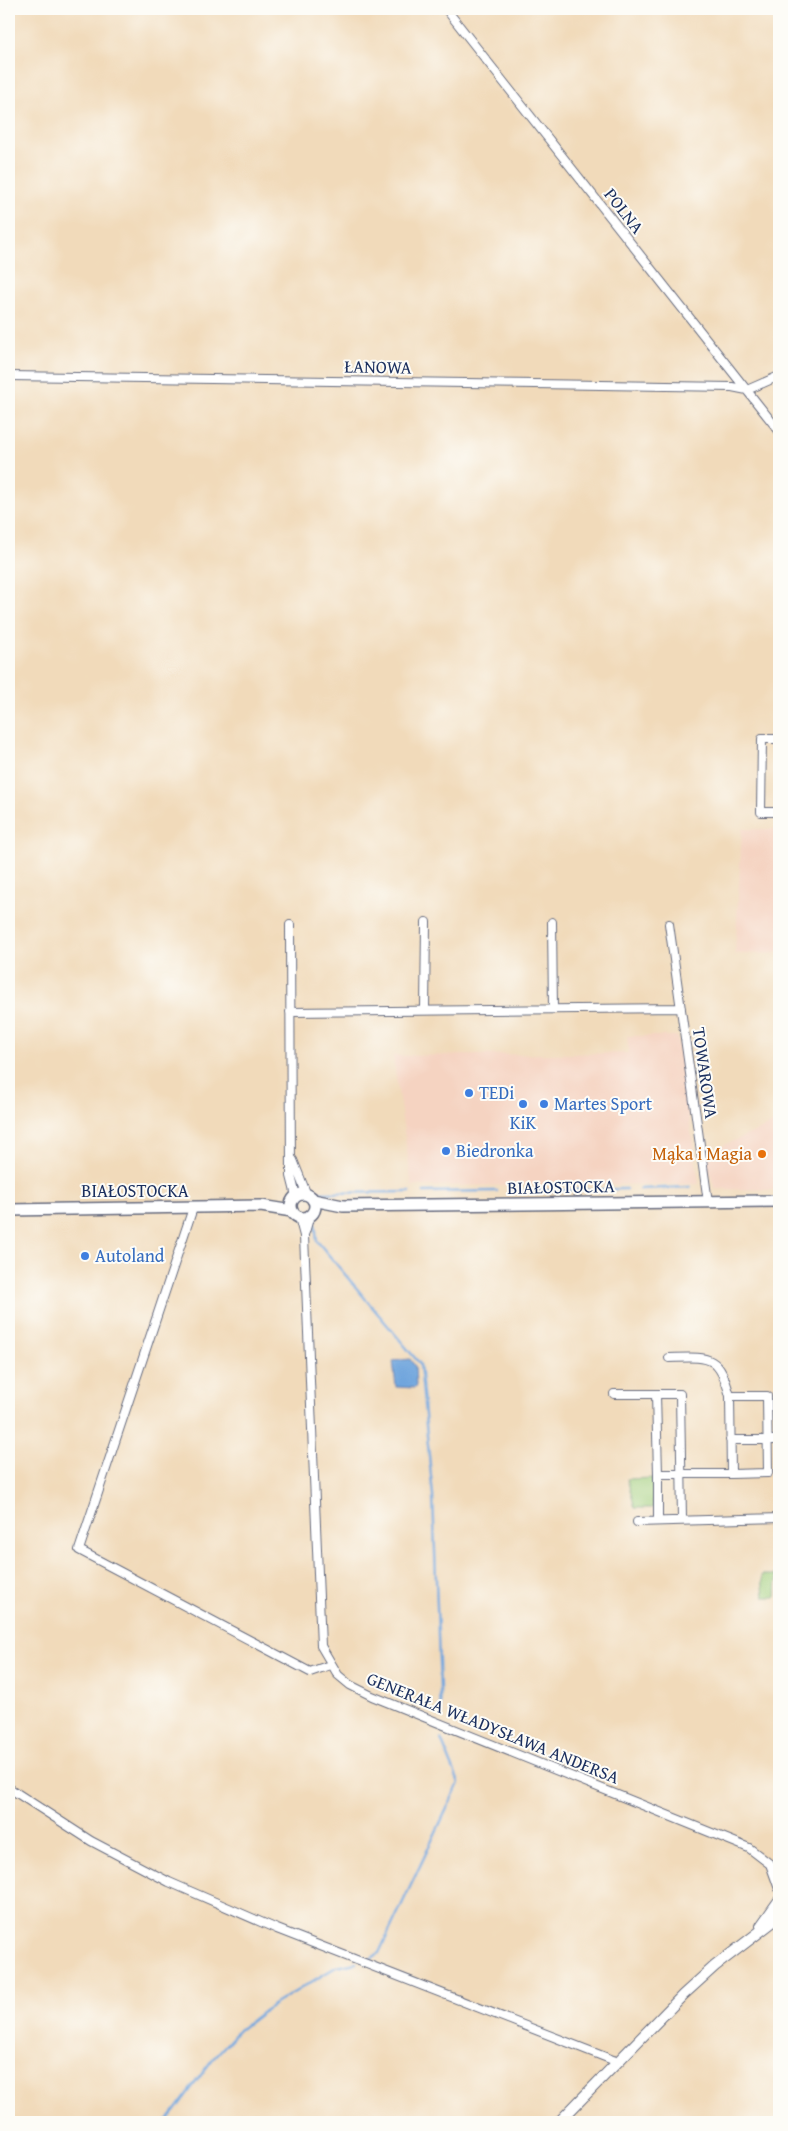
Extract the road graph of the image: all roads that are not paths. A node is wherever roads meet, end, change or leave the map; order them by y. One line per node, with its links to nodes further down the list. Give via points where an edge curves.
1 (446, 9): 4 (street, POLNA)
2 (9, 376): 4 (street, ŁANOWA, via 722,387)
3 (779, 376): 4 (street)
4 (747, 390): 5 (street, POLNA)
5 (779, 431)
6 (779, 739): 7 (street, via 762,739 761,812)
7 (779, 812)
8 (426, 922): 14 (street)
9 (552, 922): 13 (street)
10 (669, 924): 12 (street, TOWAROWA)
11 (290, 925): 15 (street)
12 (681, 1008): 13 (street, TOWAROWA); 18 (street, TOWAROWA)
13 (553, 1009): 14 (street, TOWAROWA)
14 (425, 1010): 15 (street, TOWAROWA)
15 (290, 1012): 16 (street, via 291,1176)
16 (302, 1197): 19 (main road, BIAŁOSTOCKA); 20 (main road, BIAŁOSTOCKA); 23 (main road, via 291,1205); 23 (main road, via 314,1208)
17 (779, 1201): 18 (main road, BIAŁOSTOCKA)
18 (708, 1202): 20 (main road, BIAŁOSTOCKA)
19 (261, 1206): 21 (main road, BIAŁOSTOCKA); 23 (main road, BIAŁOSTOCKA)
20 (342, 1206): 23 (main road, BIAŁOSTOCKA)
21 (193, 1208): 22 (main road, BIAŁOSTOCKA); 38 (street, via 79,1550 310,1672)
22 (9, 1210)
23 (303, 1214): 38 (street, GENERAŁA WŁADYSŁAWA ANDERSA, via 322,1646)
24 (669, 1358): 27 (street, via 714,1361 725,1376)
25 (614, 1394): 26 (street)
26 (656, 1394): 31 (street); 32 (street, via 680,1394)
27 (730, 1396): 28 (street); 29 (street, via 767,1396)
28 (730, 1440): 29 (street); 33 (street)
29 (768, 1440): 30 (street); 33 (street, via 768,1473)
30 (779, 1440)
31 (658, 1474): 32 (street); 36 (street)
32 (681, 1474): 33 (street); 35 (street)
33 (731, 1474)
34 (779, 1518): 35 (street)
35 (682, 1519): 36 (street)
36 (658, 1520): 37 (street)
37 (637, 1522)
38 (330, 1664): 40 (street, GENERAŁA WŁADYSŁAWA ANDERSA, via 350,1685 372,1696 749,1848)
39 (9, 1788): 46 (street, via 91,1841 169,1882 277,1929)
40 (770, 1864): 41 (street, GENERAŁA WŁADYSŁAWA ANDERSA); 42 (street)
41 (779, 1871)
42 (779, 1889)
43 (779, 1899): 45 (street)
44 (779, 1917): 45 (street)
45 (754, 1935): 46 (street, via 683,1995)
46 (618, 2062): 47 (street)
47 (559, 2122)

